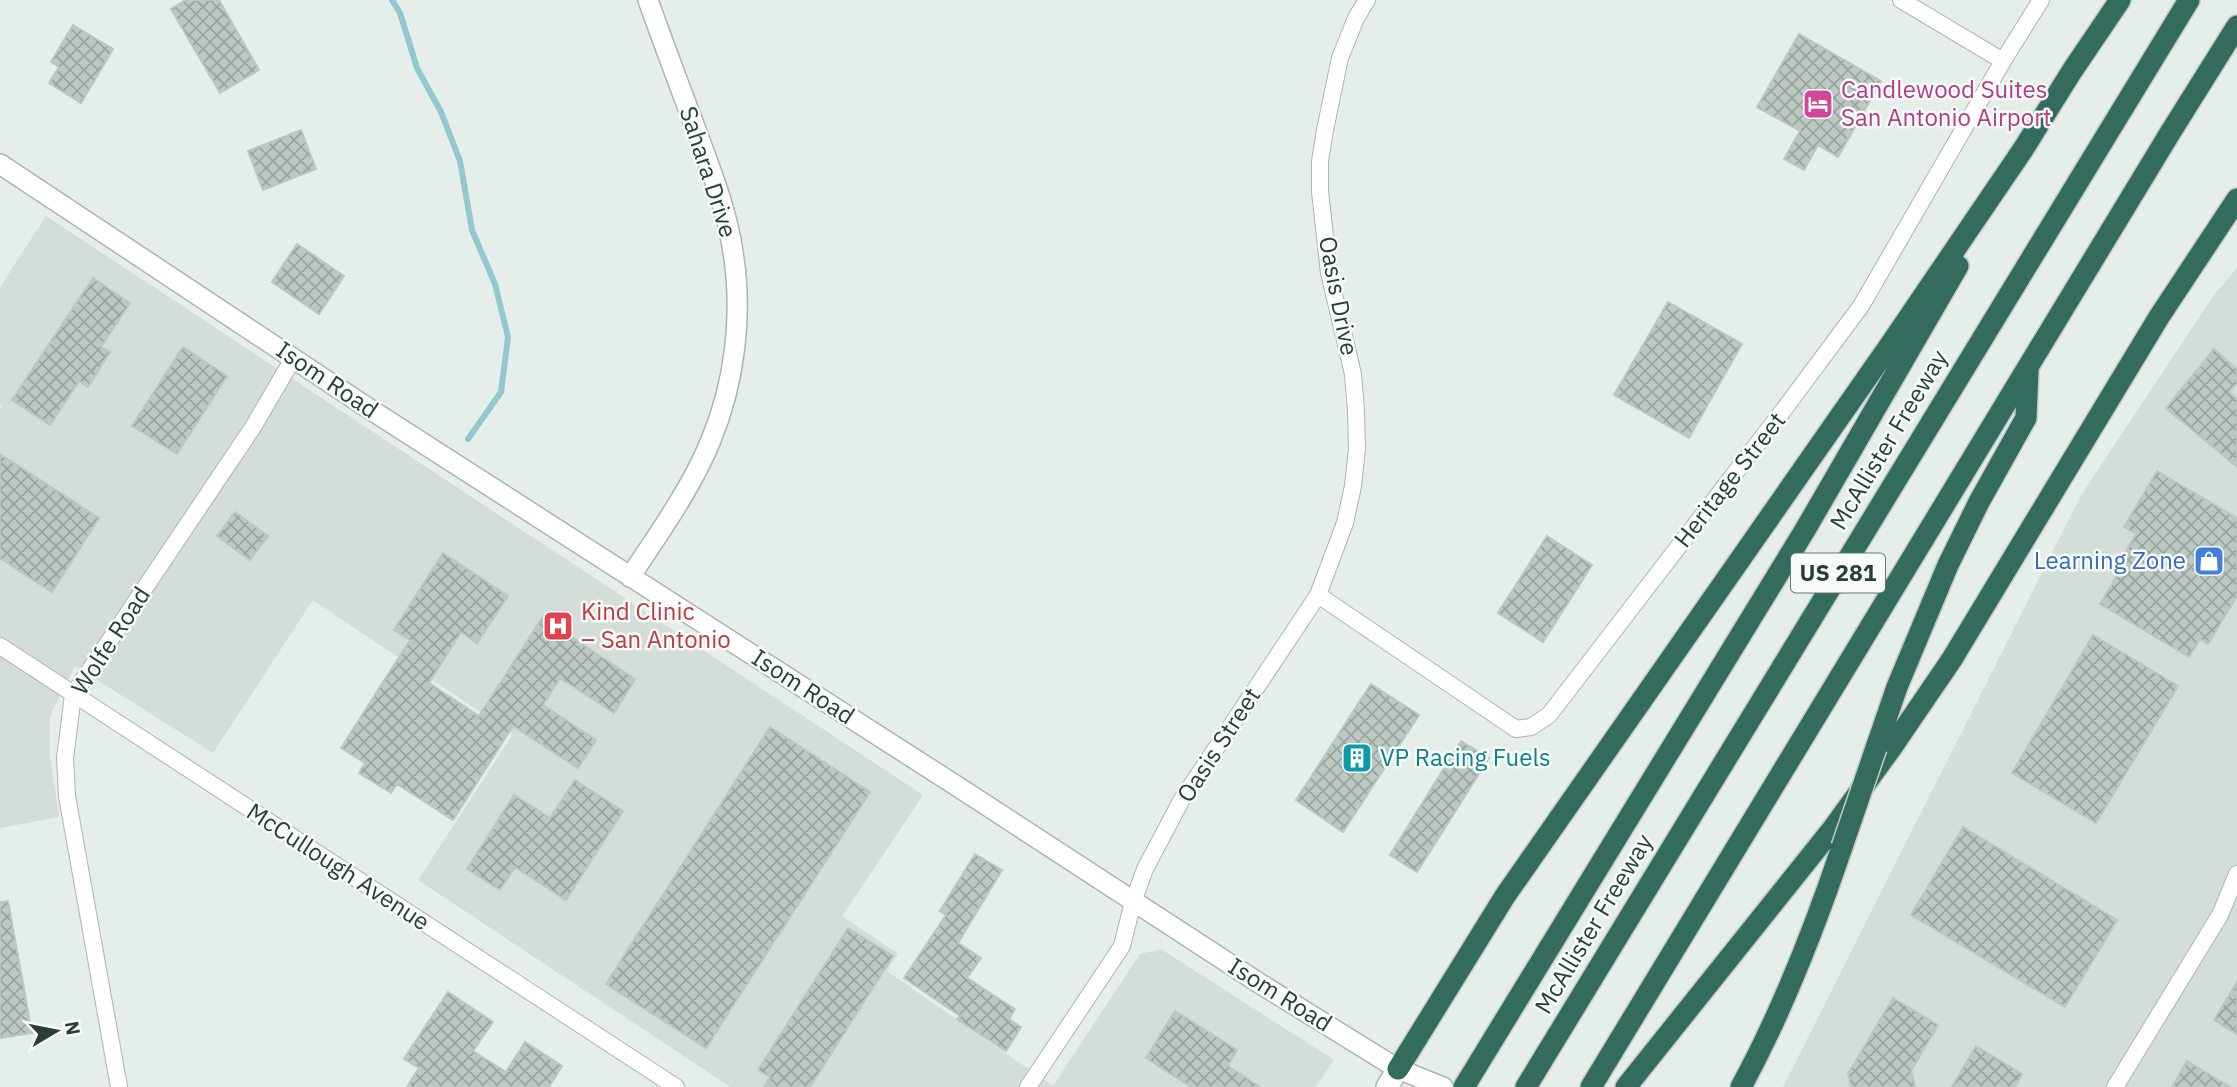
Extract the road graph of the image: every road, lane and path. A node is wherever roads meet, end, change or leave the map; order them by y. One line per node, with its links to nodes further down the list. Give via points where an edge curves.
1 (648, 0): 14 (street, Sahara Drive, via 725,215 734,260 736,328 724,402 712,438 696,473)
2 (1367, 0): 15 (street, Oasis Drive, via 1340,58 1320,161 1329,273 1353,374 1357,449 1345,523)
3 (1901, 0): 8 (street)
4 (2041, 0): 8 (street, Heritage Street)
5 (2120, 0): 9 (highway)
6 (2189, 0): 26 (highway, McAllister Freeway / US 281)
7 (2237, 26): 13 (highway, US 281)
8 (2003, 61): 15 (street, Heritage Street, via 1861,306 1549,715 1531,727 1516,729)
9 (2024, 148): 20 (highway, via 1505,896); 25 (highway, via 1811,519)
10 (0, 164): 12 (street, Isom Road)
11 (2237, 199): 28 (highway, via 2159,317 1916,712 1827,835)
12 (294, 357): 14 (street, Isom Road); 17 (street, Wolfe Road, via 246,438)
13 (2029, 367): 27 (highway, US 281); 29 (highway, bridge, via 2026,418 1948,565 1906,666 1796,976)
14 (630, 577): 19 (street, Isom Road)
15 (1318, 595): 19 (street, Oasis Street, via 1181,801)
16 (0, 646): 17 (street, McCullough Avenue)
17 (73, 695): 22 (street, Wolfe Road, via 65,758 67,796); 23 (street, McCullough Avenue)
18 (2237, 874): 30 (street, via 2220,915)
19 (1133, 902): 20 (street, Isom Road); 24 (street, Oasis Street, via 1122,946)
20 (1398, 1081): 21 (street, Isom Road)
21 (1440, 1085)
22 (119, 1087)
23 (676, 1087)
24 (1028, 1087)
25 (1464, 1087)
26 (1526, 1087)
27 (1591, 1087)
28 (1626, 1087)
29 (1741, 1087)
30 (2115, 1087)

